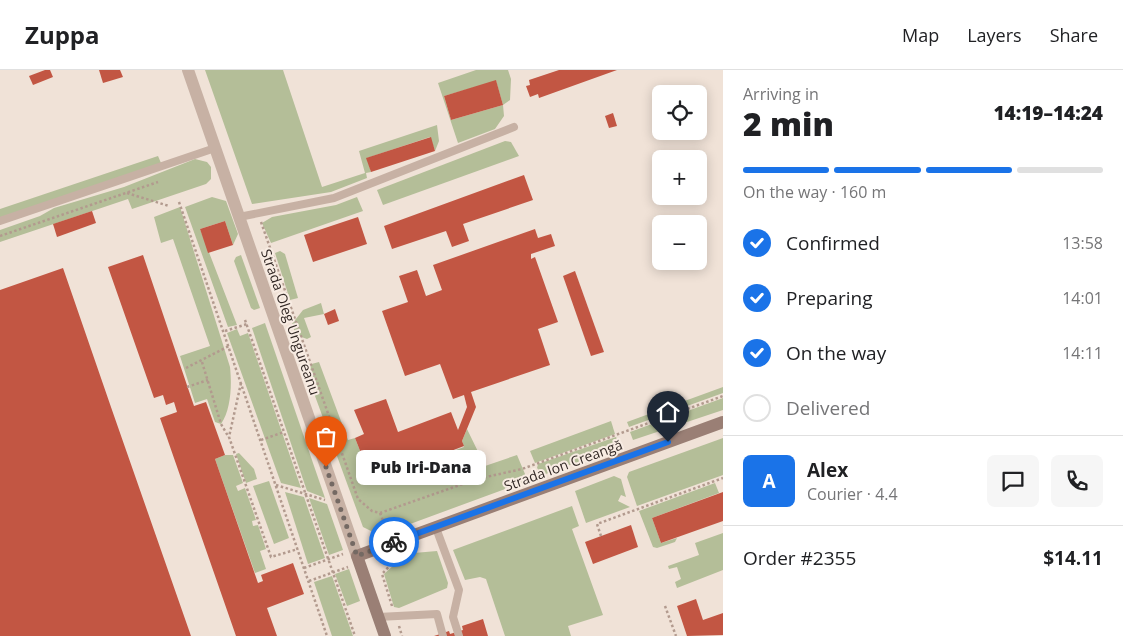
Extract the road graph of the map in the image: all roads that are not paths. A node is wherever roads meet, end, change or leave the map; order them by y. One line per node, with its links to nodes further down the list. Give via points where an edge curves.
1 (188, 70): 3 (street, Strada Oleg Ungureanu)
2 (514, 127): 4 (lane, via 334,198)
3 (215, 148): 4 (street, Strada Oleg Ungureanu); 5 (lane)
4 (239, 217): 8 (street, Strada Oleg Ungureanu)
5 (0, 222)
6 (723, 422): 7 (street, Strada Ion Creangă)
7 (436, 528): 8 (street, Strada Ion Creangă); 12 (lane, via 459,590 453,617)
8 (357, 556): 9 (street, Strada Oleg Ungureanu)
9 (378, 617): 10 (street, Strada Oleg Ungureanu); 11 (lane, via 437,614)
10 (385, 636)
11 (444, 636)
12 (459, 636)

